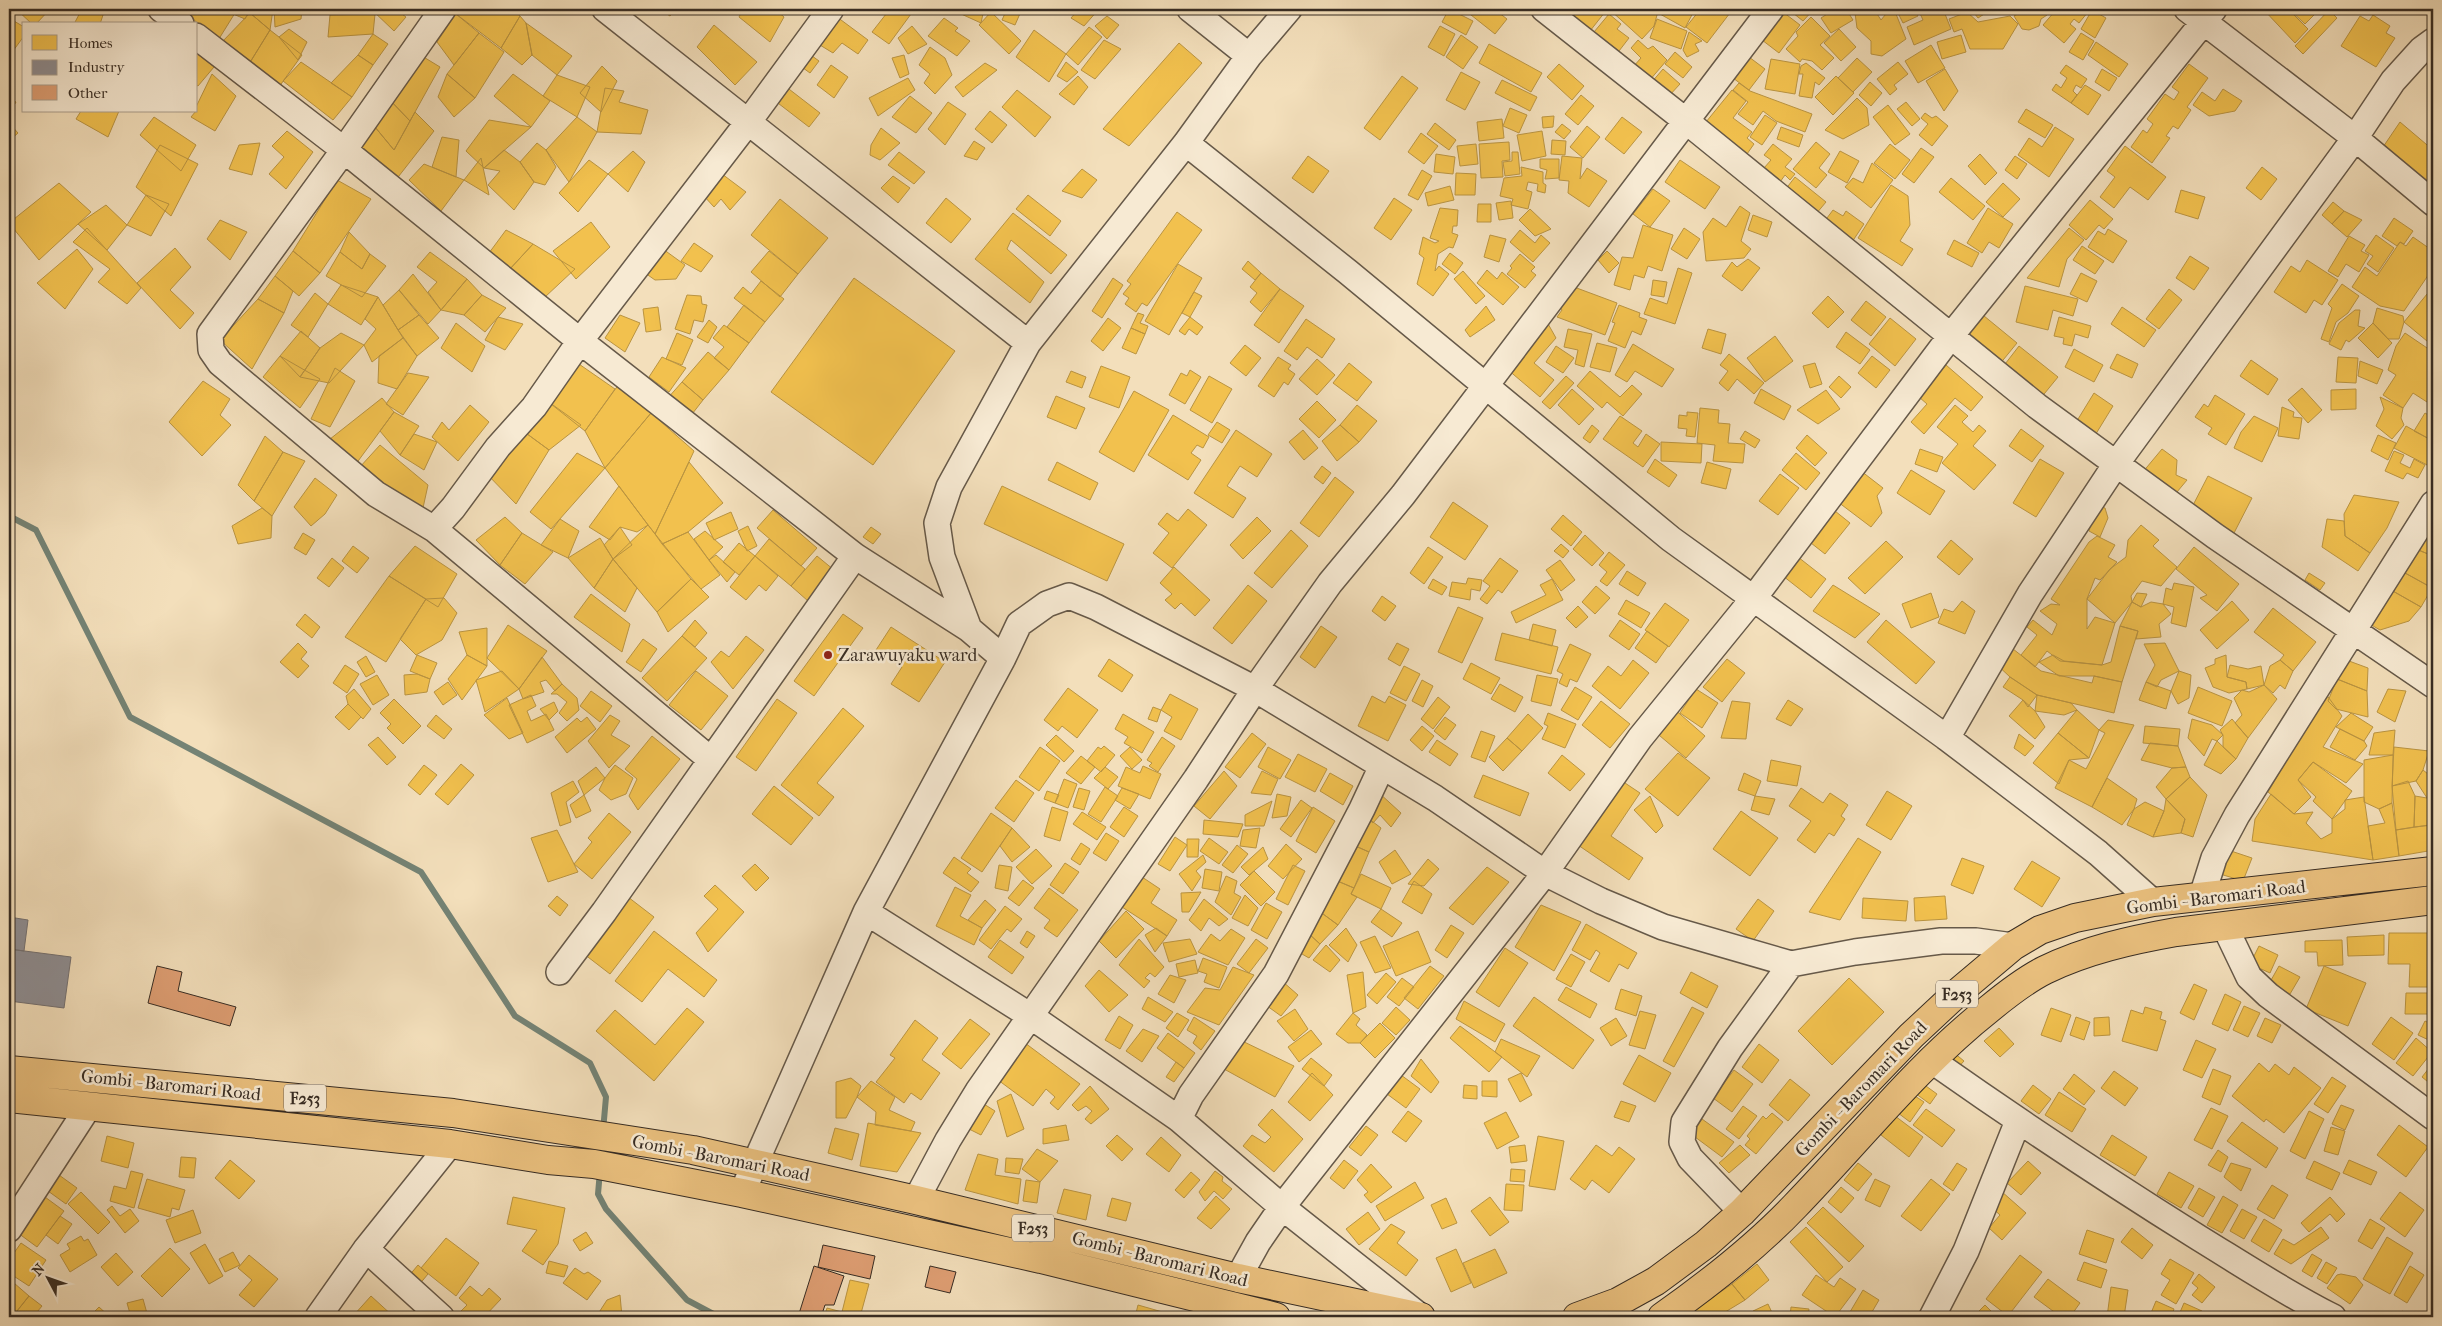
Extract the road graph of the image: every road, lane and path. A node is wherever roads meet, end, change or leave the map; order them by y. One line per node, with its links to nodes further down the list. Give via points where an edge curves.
1 (161, 9): 10 (street)
2 (443, 9): 18 (street)
3 (605, 9): 14 (street)
4 (831, 9): 14 (street)
5 (1190, 9): 13 (street)
6 (1289, 9): 13 (street)
7 (1544, 9): 15 (street)
8 (1771, 9): 15 (street)
9 (2202, 13): 16 (street); 20 (street)
10 (178, 22)
11 (198, 38): 18 (street)
12 (2433, 41): 16 (street, via 2393,81)
13 (1249, 56): 17 (street)
14 (749, 121): 21 (street); 22 (street)
15 (1686, 121): 20 (street); 23 (street)
16 (2356, 138): 19 (street); 24 (street)
17 (1186, 143): 22 (street); 23 (street)
18 (344, 150): 21 (street); 26 (street, via 210,334 211,350 220,364 376,494)
19 (2433, 203)
20 (1950, 337): 24 (street, via 2036,406); 28 (street)
21 (580, 341): 26 (street, via 534,407 498,446 453,508); 27 (street)
22 (1028, 343): 29 (street, via 949,487 937,523 942,557)
23 (1486, 387): 28 (street, via 1671,539); 33 (street, via 1330,583)
24 (2116, 464): 30 (street); 34 (street, via 2030,594)
25 (2433, 504): 30 (street)
26 (434, 528): 35 (street)
27 (855, 556): 29 (street); 35 (street)
28 (1753, 599): 34 (street); 38 (street, via 1640,738)
29 (969, 629): 31 (street)
30 (2353, 632): 32 (street); 39 (street, via 2237,815 2214,858)
31 (1003, 658): 33 (street, via 1019,624 1047,604 1069,596); 42 (street)
32 (2433, 685)
33 (1254, 688): 36 (street); 47 (street, via 1108,905)
34 (1947, 738): 41 (street, via 2098,852)
35 (710, 759): 46 (street)
36 (1382, 766): 38 (street); 53 (street, via 1276,974 1191,1094)
37 (2433, 871): 39 (main road, Gombi - Baromari Road / F253)
38 (1545, 873): 45 (street, via 1601,901 1663,926); 59 (street)
39 (2202, 896): 41 (main road, Gombi - Baromari Road / F253)
40 (2433, 900): 43 (main road, Gombi - Baromari Road / F253)
41 (2152, 902): 44 (main road, Gombi - Baromari Road / F253, via 2074,918 2040,930)
42 (866, 912): 47 (street); 56 (street)
43 (2224, 927): 48 (main road, Gombi - Baromari Road / F253, via 2138,939 2044,970 2007,994); 52 (street, via 2249,977 2268,995)
44 (2013, 946): 45 (street, via 1941,941); 60 (main road, Gombi - Baromari Road / F253, via 1912,1036)
45 (1791, 964): 60 (street, via 1730,1048 1684,1122 1682,1142 1690,1158)
46 (559, 972)
47 (1030, 1014): 53 (street); 58 (street, via 948,1140)
48 (1931, 1060): 54 (street); 69 (main road, Gombi - Baromari Road / F253, via 1752,1249)
49 (9, 1070): 56 (main road, Gombi - Baromari Road / F253, via 381,1106 599,1134)
50 (9, 1098): 51 (main road, Gombi - Baromari Road / F253)
51 (89, 1106): 55 (main road, Gombi - Baromari Road / F253); 61 (street)
52 (2433, 1117)
53 (1178, 1119): 59 (street)
54 (2018, 1121): 70 (street, via 1966,1251); 71 (street, via 2183,1228 2304,1303)
55 (450, 1144): 57 (main road, Gombi - Baromari Road / F253, via 594,1164); 62 (street)
56 (754, 1164): 57 (street); 58 (main road, Gombi - Baromari Road / F253)
57 (742, 1193): 66 (main road, Gombi - Baromari Road / F253, via 1041,1259)
58 (916, 1200): 63 (main road, Gombi - Baromari Road / F253)
59 (1282, 1207): 63 (street); 67 (street)
60 (1742, 1212): 68 (main road, Gombi - Baromari Road / F253, via 1656,1281 1618,1302)
61 (9, 1229)
62 (366, 1249): 64 (street); 65 (street)
63 (1238, 1278): 67 (main road, Gombi - Baromari Road / F253)
64 (318, 1317)
65 (441, 1317)
66 (1276, 1317)
67 (1421, 1317)
68 (1577, 1317)
69 (1662, 1317)
70 (1932, 1317)
71 (2333, 1317)

